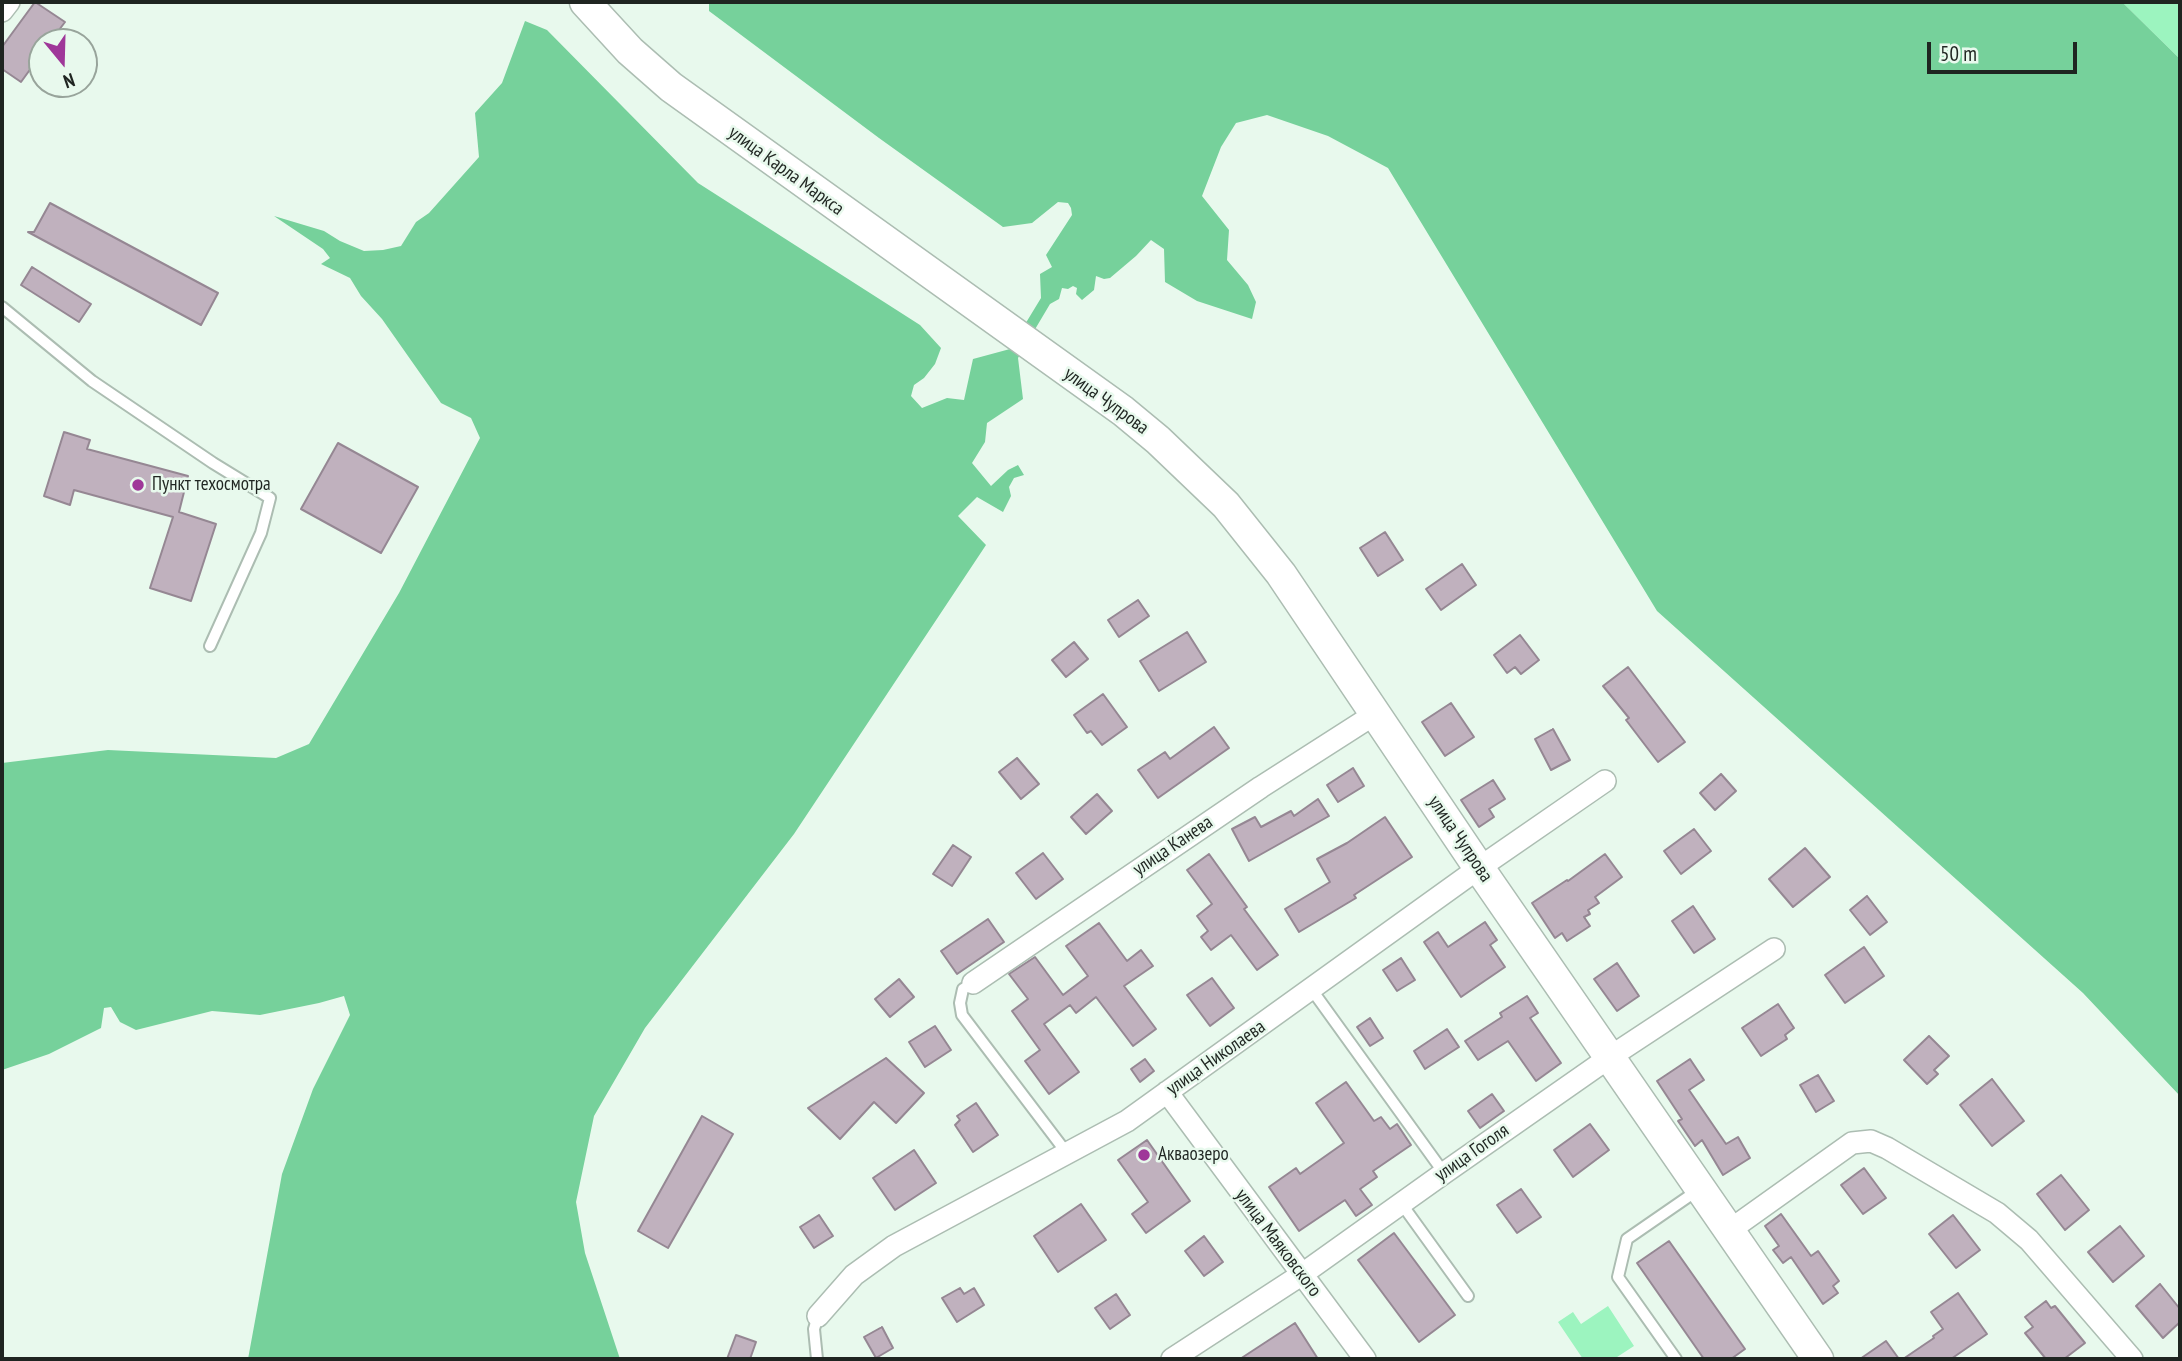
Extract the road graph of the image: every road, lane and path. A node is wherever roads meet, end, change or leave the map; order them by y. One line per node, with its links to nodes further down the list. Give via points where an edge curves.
1 (9, 2): 3 (street)
2 (585, 2): 5 (street, улица Карла Маркса, via 671,87)
3 (2, 11)
4 (2, 307): 6 (lane, via 92,381 270,498 261,533)
5 (1054, 362): 7 (street, улица Чупрова, via 1158,440 1226,505 1281,574)
6 (210, 646)
7 (1376, 714): 9 (street, улица Чупрова); 11 (street, улица Канева)
8 (1605, 780): 9 (street, улица Николаева)
9 (1479, 868): 12 (street, улица Николаева); 13 (street, улица Чупрова)
10 (1774, 949): 13 (street, улица Гоголя)
11 (973, 983): 15 (lane, via 963,989 962,1015)
12 (1312, 990): 14 (street, улица Николаева); 16 (lane)
13 (1611, 1057): 16 (street, улица Гоголя); 17 (street, улица Чупрова)
14 (1167, 1092): 15 (street, улица Николаева, via 1127,1121); 20 (street, улица Маяковского)
15 (1066, 1152): 22 (street, улица Николаева, via 894,1246 854,1275)
16 (1444, 1173): 18 (street, улица Гоголя)
17 (1700, 1189): 19 (street, улица Чупрова); 26 (lane, via 1627,1239 1619,1276)
18 (1401, 1203): 20 (street, улица Гоголя); 21 (lane)
19 (1730, 1230): 27 (street, улица Чупрова); 28 (street, via 1852,1143 1871,1141 1997,1213 2029,1240)
20 (1301, 1275): 24 (street, улица Гоголя); 25 (street, улица Маяковского)
21 (1468, 1296)
22 (818, 1316): 23 (lane, via 814,1329)
23 (817, 1359)
24 (1172, 1359)
25 (1365, 1359)
26 (1676, 1359)
27 (1818, 1359)
28 (2132, 1359)

